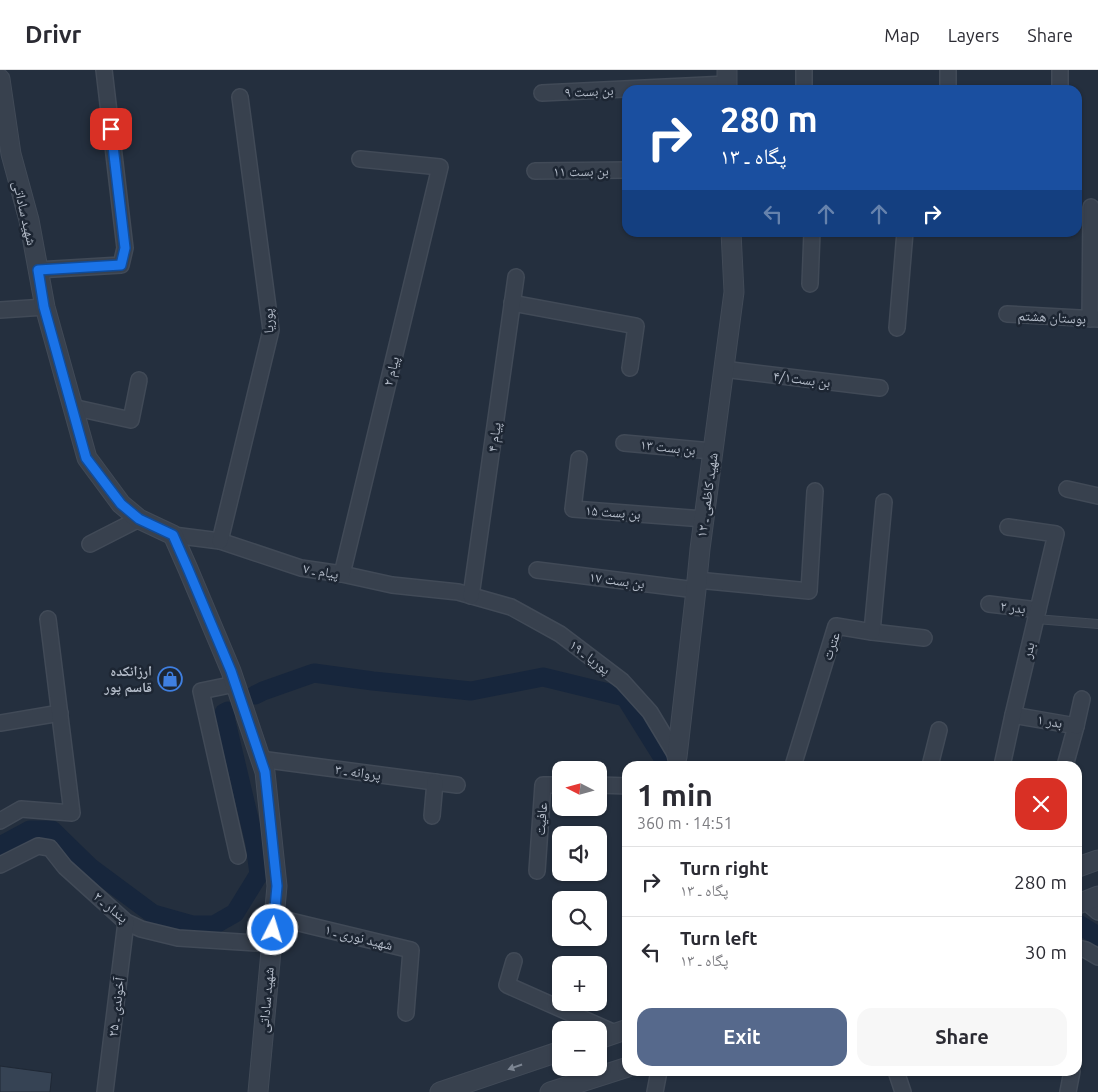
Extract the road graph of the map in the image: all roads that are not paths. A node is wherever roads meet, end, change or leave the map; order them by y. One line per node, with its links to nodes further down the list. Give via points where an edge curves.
1 (104, 70): 22 (street, via 125,248 121,265)
2 (804, 70): 8 (street)
3 (948, 70): 9 (street)
4 (1060, 70): 10 (street)
5 (0, 78): 14 (street, شهید ساداتی)
6 (727, 81): 7 (street, بن بست ۹)
7 (665, 85)
8 (804, 85)
9 (948, 85)
10 (1060, 85)
11 (622, 88): 12 (street, بن بست ۹)
12 (542, 93)
13 (240, 97): 47 (street, پوریا, via 271,330)
14 (5, 155): 22 (street, شهید ساداتی, via 29,220)
15 (360, 159): 50 (street, پیام ۲, via 440,167)
16 (622, 170): 17 (street, بن بست ۱۱)
17 (535, 172)
18 (1091, 207): 29 (street)
19 (732, 237): 32 (street, شهید کاظمی ـ ۱۲, via 734,292)
20 (812, 237): 24 (street)
21 (905, 237): 30 (street)
22 (38, 270): 26 (street, شهید ساداتی)
23 (516, 277): 25 (street, پیام ۴)
24 (810, 284)
25 (512, 303): 31 (street, via 636,326); 52 (street, پیام ۴)
26 (44, 307): 27 (street); 35 (street, شهید ساداتی)
27 (0, 310)
28 (1007, 314): 29 (street, بوستان هشتم)
29 (1094, 319)
30 (897, 328)
31 (630, 368)
32 (723, 369): 34 (street, بن بست۴/۱); 37 (street, شهید کاظمی ـ ۱۲)
33 (139, 380): 35 (street, via 131,420)
34 (880, 388)
35 (72, 407): 43 (street, شهید ساداتی, via 86,458 121,504)
36 (624, 443): 37 (street, بن بست ۱۳)
37 (712, 451): 44 (street, شهید کاظمی ـ ۱۲)
38 (579, 459): 44 (street, بن بست ۱۵, via 573,509)
39 (1067, 489): 41 (street)
40 (815, 490): 51 (street, بن بست ۱۷, via 809,591)
41 (1098, 496)
42 (884, 502): 57 (street)
43 (139, 519): 46 (street, شهید ساداتی); 48 (street)
44 (704, 519): 51 (street, شهید کاظمی ـ ۱۲)
45 (1008, 527): 54 (street, بدر, via 1056,534)
46 (173, 535): 47 (street, پیام ـ ۷); 59 (street, شهید ساداتی)
47 (220, 540): 50 (street, پیام ـ ۷, via 301,568)
48 (90, 544)
49 (537, 570): 51 (street, بن بست ۱۷)
50 (342, 574): 52 (street, پیام ـ ۷)
51 (696, 585): 67 (street, شهید کاظمی ـ ۱۲)
52 (471, 596): 67 (street, پوریا ـ ۱۹, via 511,607 560,634 622,681 650,712)
53 (989, 604): 54 (street, بدر ۲)
54 (1037, 615): 56 (lane); 62 (street, بدر)
55 (48, 619): 61 (street)
56 (1098, 624)
57 (872, 632): 58 (street); 68 (street, عترت, via 836,626)
58 (924, 638)
59 (235, 684): 66 (street, شهید ساداتی); 79 (street, via 201,691)
60 (1082, 699): 64 (street)
61 (60, 713): 63 (street); 78 (street, via 72,813 21,809)
62 (1013, 714): 64 (street, بدر ۱); 70 (street, بدر)
63 (0, 723)
64 (1076, 726): 71 (street, بدر ۱)
65 (939, 730): 69 (street)
66 (260, 759): 72 (street, پروانه ـ ۳); 84 (street, شهید ساداتی, via 265,772 277,886)
67 (677, 761)
68 (794, 761)
69 (931, 761)
70 (1003, 761)
71 (1066, 761)
72 (435, 782): 74 (street, پروانه ـ ۳); 77 (street)
73 (552, 784): 83 (street, عافیت, via 543,784)
74 (456, 785)
75 (608, 785): 76 (street)
76 (622, 786)
77 (432, 816)
78 (0, 821)
79 (238, 856)
80 (1098, 860): 82 (street)
81 (0, 865): 85 (street, پندار ـ ۲, via 38,846 50,848 65,867)
82 (1082, 866)
83 (537, 872)
84 (274, 917): 86 (street, شهید ساداتی); 90 (street, شهید نوری ـ ۱, via 411,950)
85 (126, 922): 86 (street, پندار ـ ۲, via 178,938); 97 (street, آخوندی ـ ۲۵)
86 (272, 944): 98 (street, شهید ساداتی)
87 (1082, 949): 88 (street)
88 (1098, 957)
89 (514, 961): 91 (street, via 507,985)
90 (406, 1013)
91 (614, 1034)
92 (552, 1054): 99 (street, one-way to 99)
93 (622, 1069): 100 (street)
94 (658, 1076): 101 (street)
95 (898, 1076): 102 (street)
96 (1071, 1076): 103 (street)
97 (105, 1092)
98 (258, 1092)
99 (440, 1092)
100 (550, 1092)
101 (655, 1092)
102 (903, 1092)
103 (1068, 1092)

